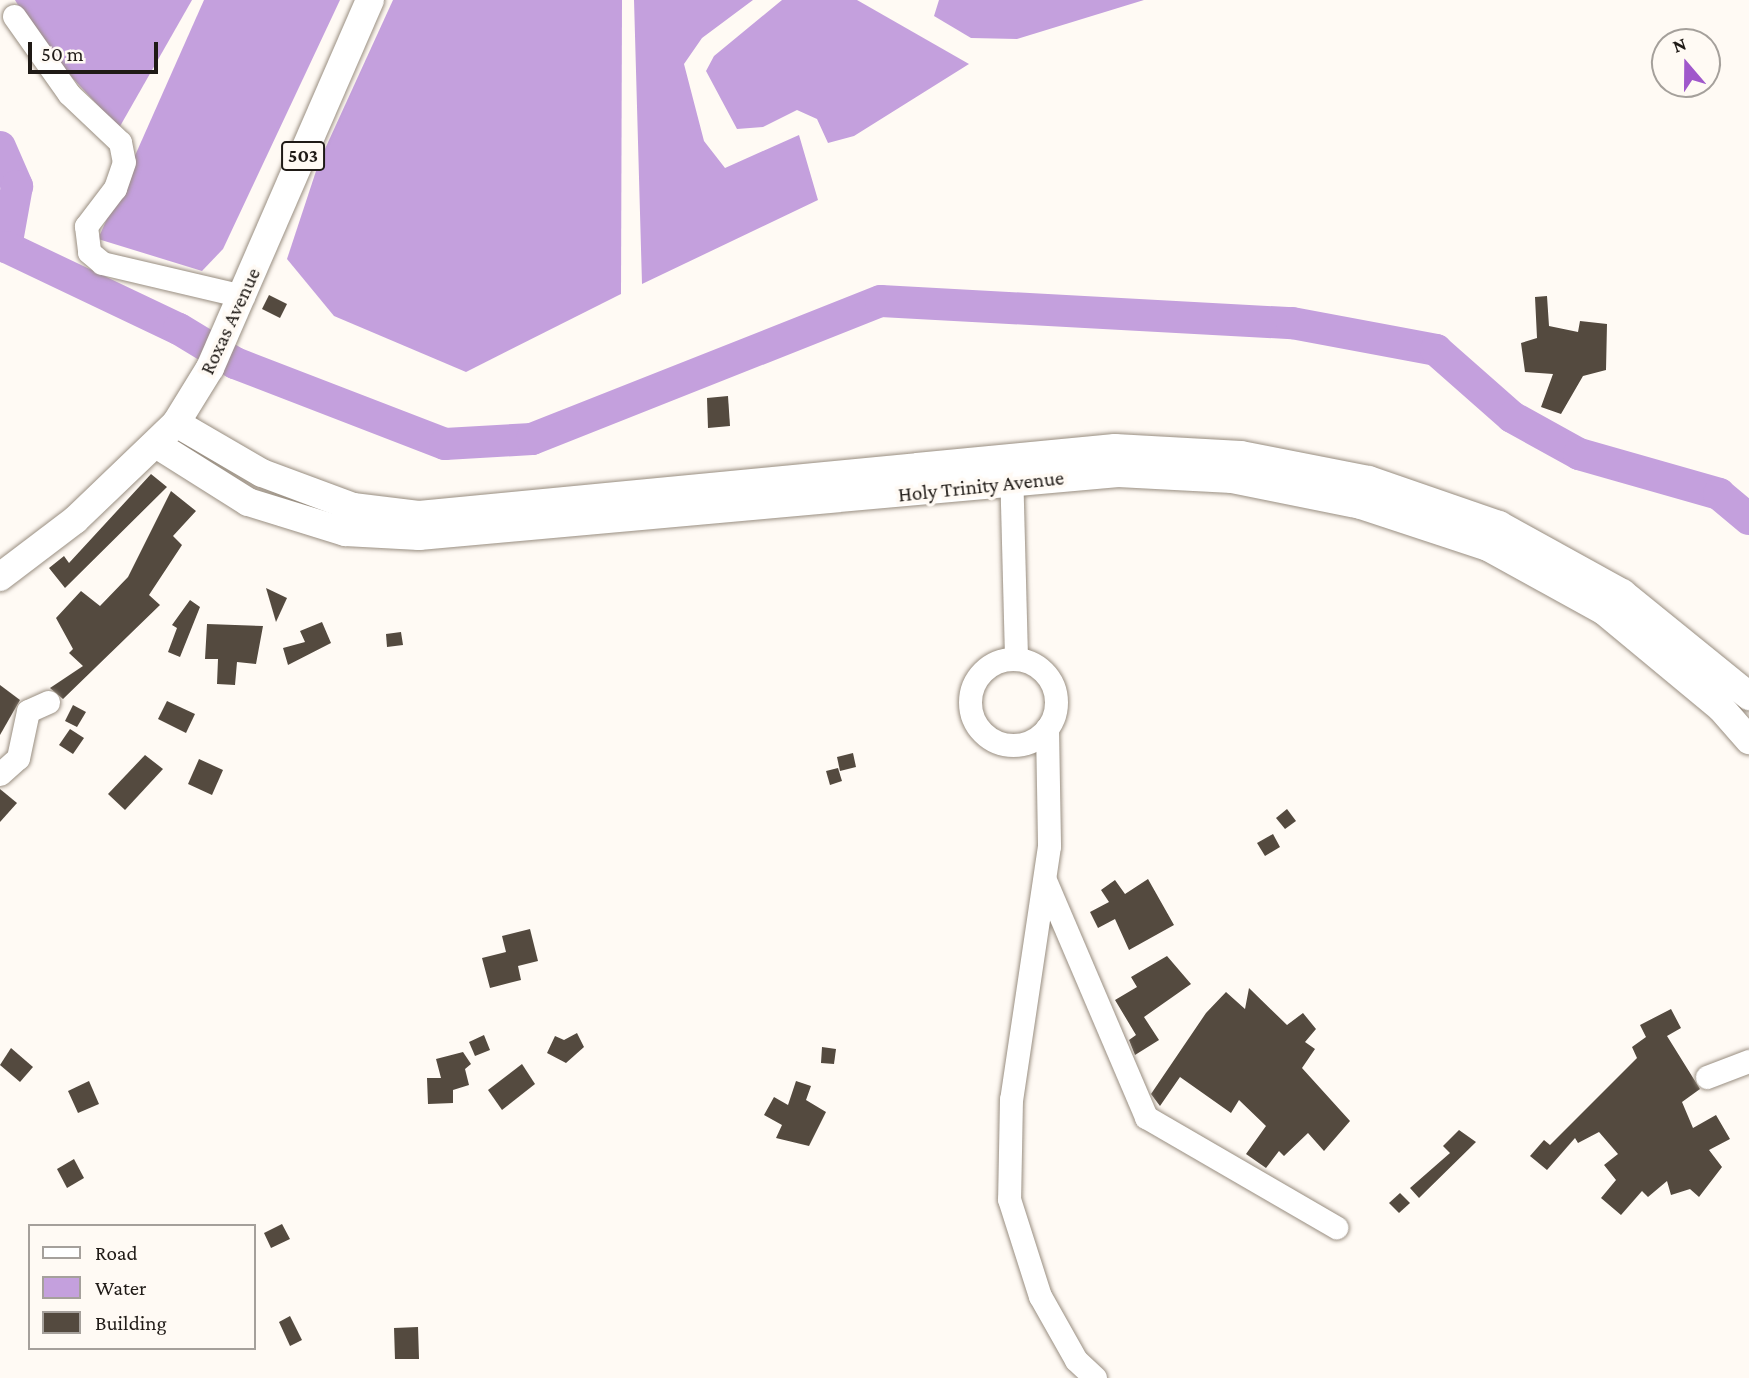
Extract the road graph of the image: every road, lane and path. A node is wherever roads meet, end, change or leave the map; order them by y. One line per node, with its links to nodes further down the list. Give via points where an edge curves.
1 (370, 0): 3 (main road, Roxas Avenue / 503)
2 (14, 16): 3 (street, via 69,94 120,142 124,162 116,188 86,226 89,252 102,263)
3 (239, 304): 4 (main road, Roxas Avenue / 503, via 210,368)
4 (176, 423): 5 (main road, Roxas Avenue / 503); 7 (main road, Holy Trinity Avenue)
5 (159, 446): 7 (main road, Holy Trinity Avenue, via 248,502); 8 (main road, Roxas Avenue / 503)
6 (1012, 471): 7 (main road, Holy Trinity Avenue, via 501,532); 9 (street); 10 (main road, Holy Trinity Avenue, via 1115,448 1241,455 1369,480 1499,525 1622,593); 13 (main road, Holy Trinity Avenue, via 1232,479 1360,505 1488,547 1604,611 1721,708)
7 (349, 519)
8 (0, 577)
9 (1016, 659): 12 (street, via 1051,681 1056,702); 12 (street, via 986,668 970,695 977,726 1004,744 1027,741)
10 (1749, 696)
11 (48, 702): 14 (street, via 23,718 18,758)
12 (1047, 728): 15 (street, via 1053,779)
13 (1749, 740)
14 (0, 774)
15 (1045, 880): 18 (street, via 1146,1117); 19 (street, via 1011,1099 1009,1199 1040,1296 1076,1360)
16 (1749, 1061): 17 (street)
17 (1707, 1077)
18 (1336, 1227)
19 (1095, 1378)

